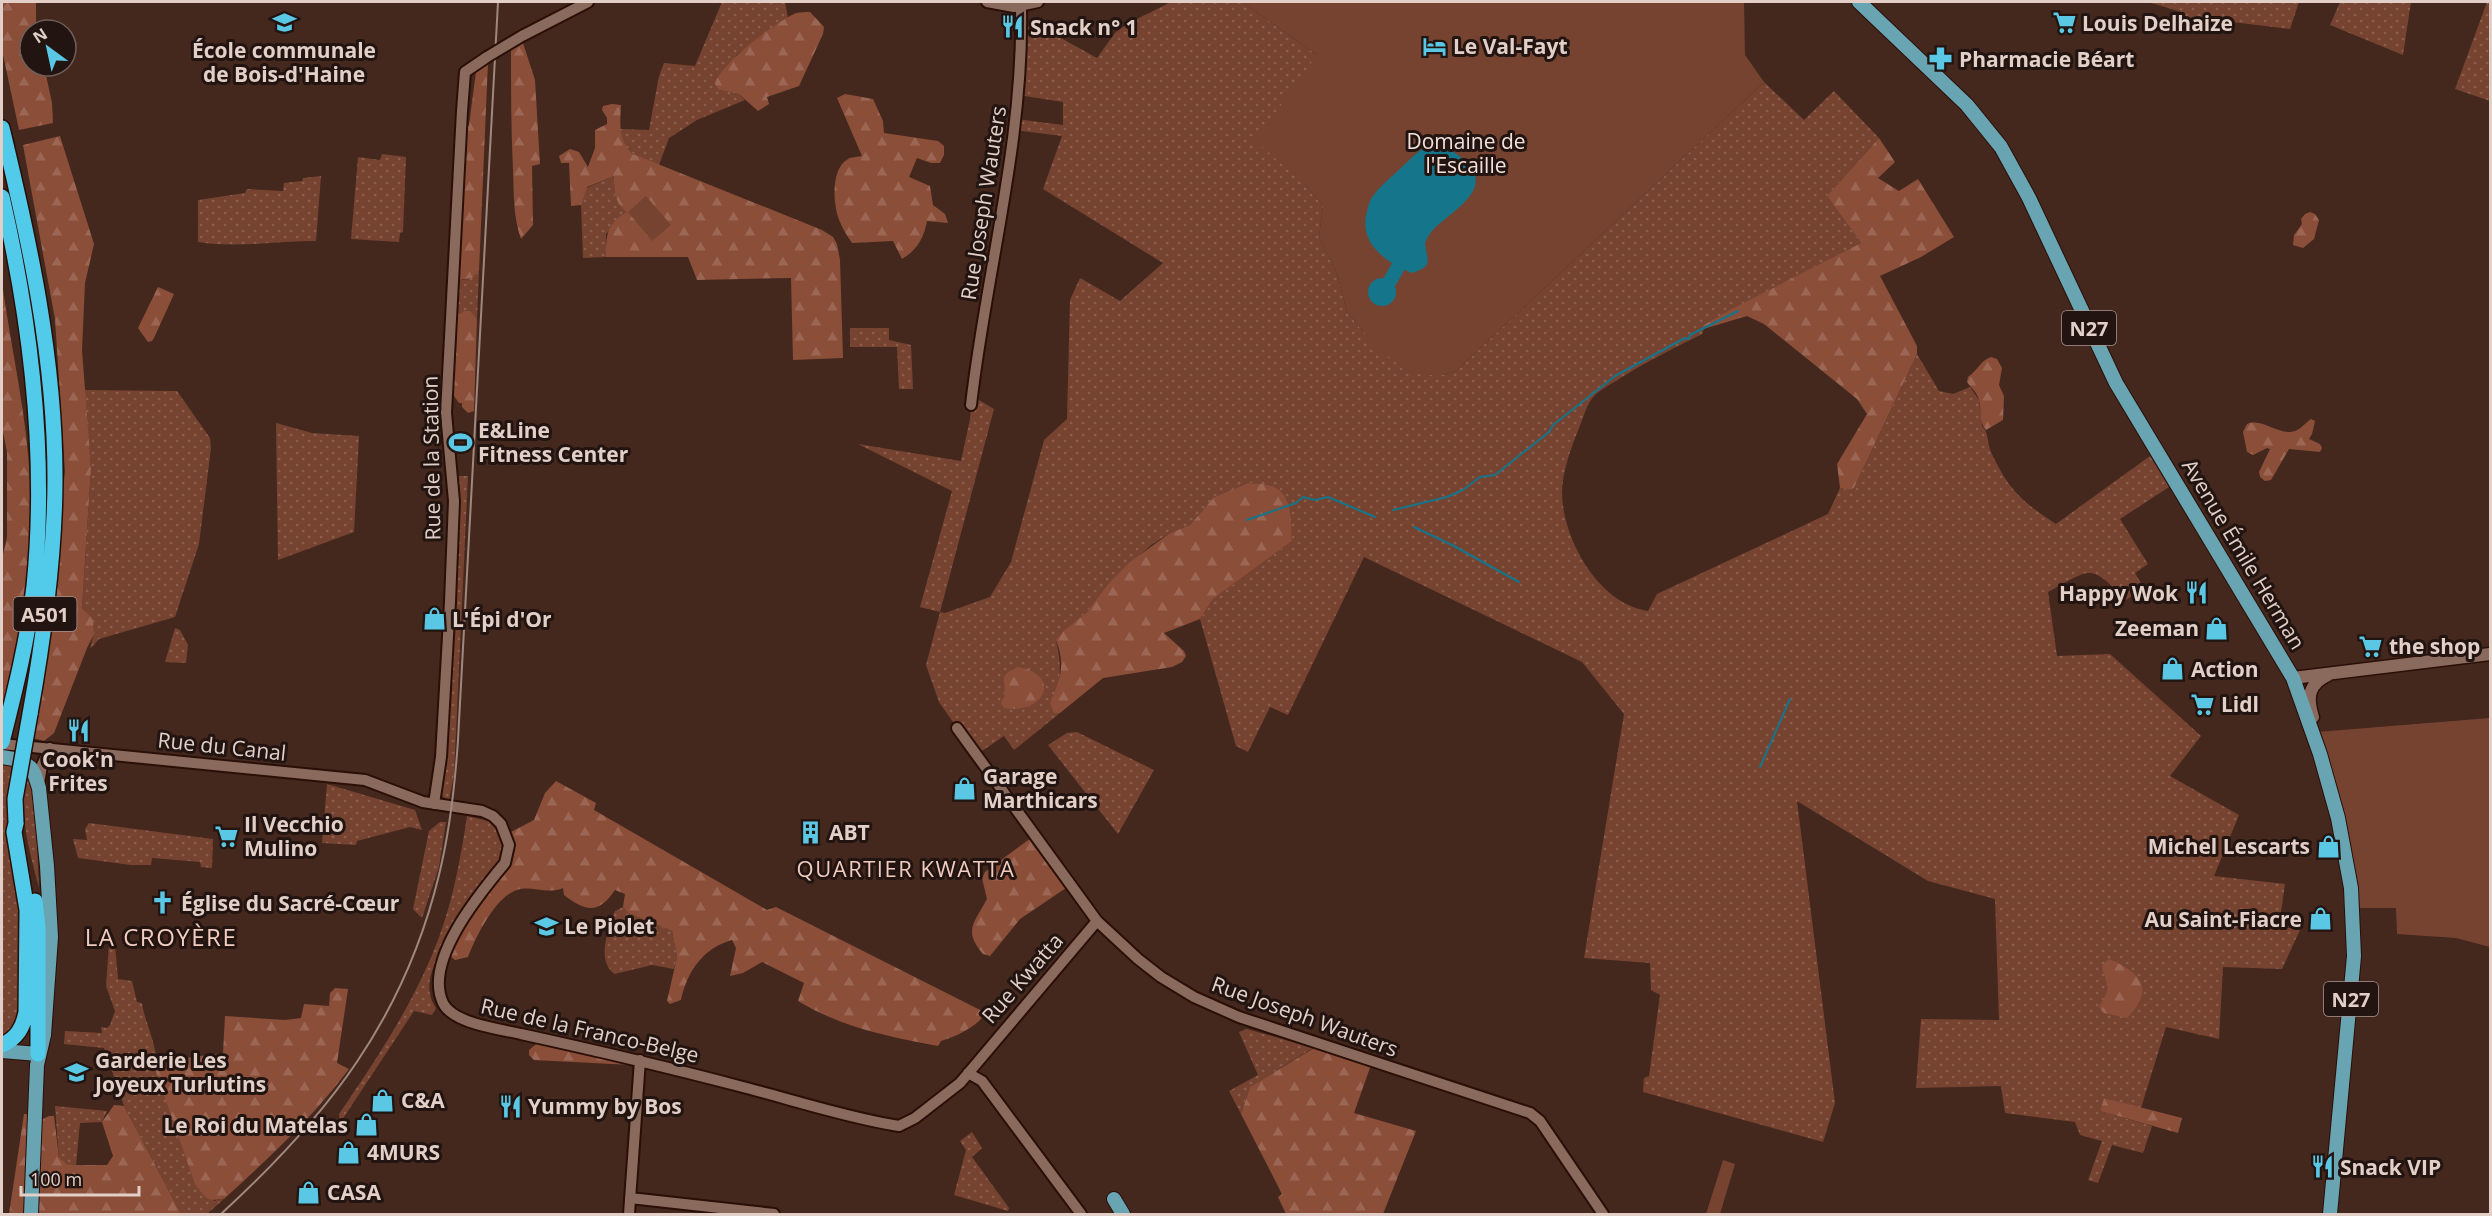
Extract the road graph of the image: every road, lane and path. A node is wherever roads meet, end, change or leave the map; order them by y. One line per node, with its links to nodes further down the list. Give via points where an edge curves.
1 (588, 2): 18 (street, Rue de la Station, bridge, via 467,70 446,413 454,501 451,590)
2 (987, 2): 5 (street)
3 (1038, 2): 5 (street)
4 (1859, 2): 11 (main road, Avenue Émile Herman / N27, via 1967,105 2001,147 2116,383)
5 (1021, 7): 8 (street, Rue Joseph Wauters, via 1015,130)
6 (2, 128): 19 (highway, A501, bridge, via 36,282 48,358 53,438 54,513 44,627 15,799 15,839)
7 (2, 197): 13 (highway, A501, via 29,351 38,477 34,588)
8 (971, 405)
9 (2490, 654): 10 (main road)
10 (2331, 674): 11 (main road); 16 (main road, via 2313,685 2308,698 2326,761)
11 (2293, 678): 16 (main road, Avenue Émile Herman / N27)
12 (957, 728): 20 (street, Rue Joseph Wauters)
13 (2, 743): 14 (street, Rue du Canal)
14 (50, 748): 17 (street, via 42,765); 18 (street, Rue du Canal, via 365,780)
15 (2, 757): 17 (main road, via 27,764)
16 (2328, 785): 36 (main road, Avenue Émile Herman / N27, via 2349,868 2354,946)
17 (39, 788): 23 (main road, via 51,937 44,1035)
18 (434, 804): 24 (street, Rue de la Franco-Belge, via 493,816 510,845 505,863 464,916 447,951 440,984 444,1006 462,1019)
19 (26, 873): 21 (highway, via 26,1012 20,1031); 23 (highway, via 38,927)
20 (1097, 921): 25 (street, Rue Kwatta); 35 (street, Rue Joseph Wauters, via 1161,977 1212,1006 1319,1045 1520,1108 1540,1121)
21 (2, 1046)
22 (2, 1051): 23 (main road)
23 (38, 1054): 29 (main road)
24 (640, 1060): 26 (street, Rue de la Franco-Belge, via 898,1126 948,1094); 27 (street)
25 (976, 1060): 26 (street, Rue de la Franco-Belge)
26 (968, 1073): 32 (street, via 981,1081)
27 (630, 1198): 30 (street); 31 (street)
28 (1114, 1199): 34 (main road)
29 (31, 1215)
30 (629, 1215)
31 (774, 1215)
32 (1081, 1215)
33 (1114, 1215): 34 (main road)
34 (1123, 1215)
35 (1602, 1215)
36 (2330, 1215)

